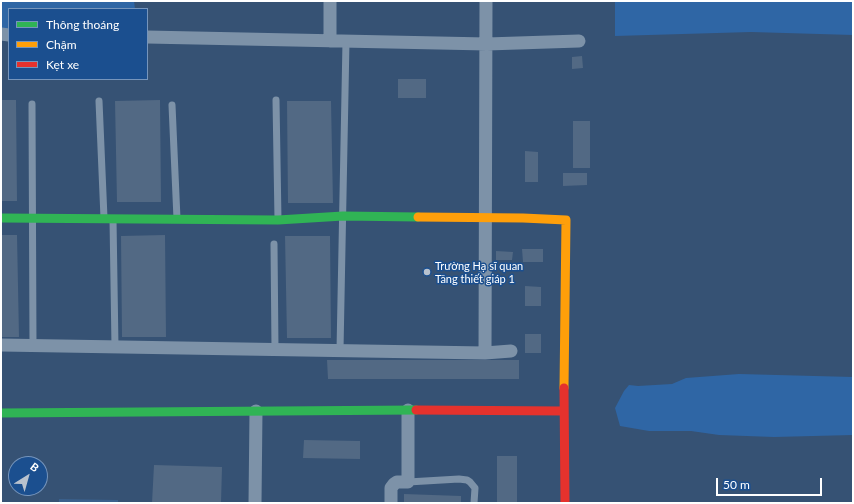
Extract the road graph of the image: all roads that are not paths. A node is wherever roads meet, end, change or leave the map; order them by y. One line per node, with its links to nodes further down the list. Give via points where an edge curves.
1 (330, 1): 4 (street)
2 (486, 1): 7 (street)
3 (148, 37): 4 (street)
4 (330, 40): 5 (street)
5 (346, 41): 7 (street); 12 (lane)
6 (579, 41): 7 (street)
7 (487, 44): 14 (street)
8 (276, 100): 18 (lane)
9 (99, 101): 16 (lane)
10 (32, 104): 15 (lane)
11 (172, 105): 17 (lane)
12 (343, 216): 14 (street); 18 (street); 24 (lane)
13 (1, 218): 15 (street)
14 (485, 218): 26 (street); 28 (street, via 566,220)
15 (33, 219): 16 (street); 21 (lane)
16 (108, 219): 17 (street); 22 (lane)
17 (177, 219): 18 (street)
18 (278, 220)
19 (274, 244): 23 (lane)
20 (1, 345): 21 (street)
21 (33, 345): 22 (street)
22 (115, 347): 23 (street)
23 (275, 349): 24 (street)
24 (340, 350): 26 (street)
25 (512, 351): 26 (street)
26 (485, 353)
27 (408, 410): 28 (street); 29 (street); 31 (street)
28 (564, 411): 35 (street)
29 (256, 412): 30 (street); 32 (street)
30 (1, 413)
31 (408, 482): 33 (street, via 394,484 391,488); 34 (lane, via 467,480 475,488)
32 (255, 503)
33 (391, 503)
34 (474, 503)
35 (565, 503)

